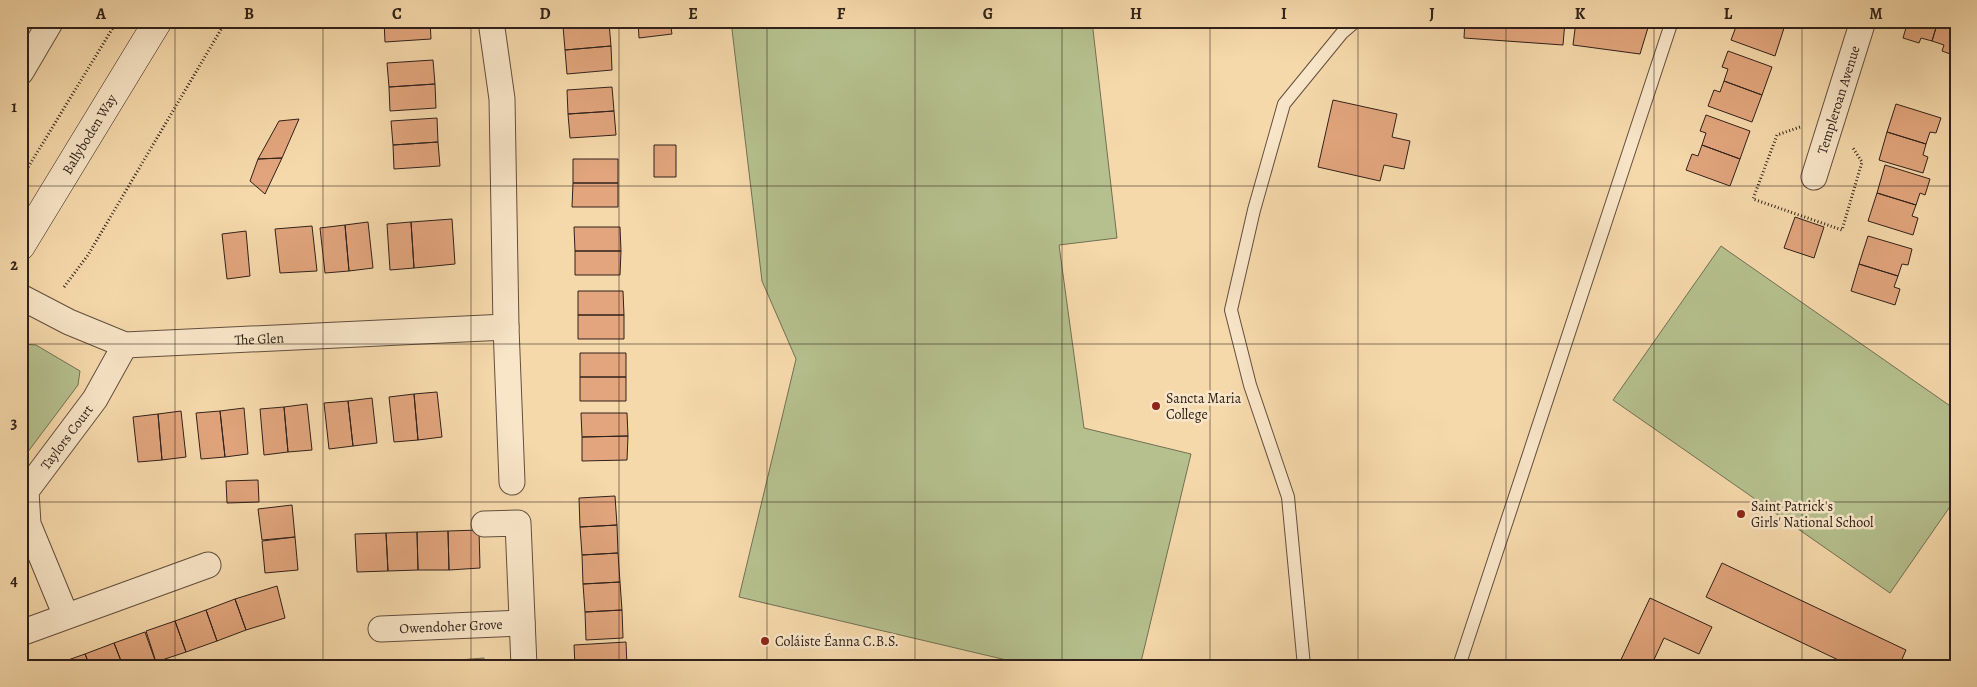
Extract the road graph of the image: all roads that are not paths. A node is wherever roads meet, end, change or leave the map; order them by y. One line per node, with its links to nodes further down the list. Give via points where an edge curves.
1 (50, 21): 7 (street)
2 (158, 21): 9 (main road, Ballyboden Way)
3 (491, 21): 11 (street, via 502,99)
4 (1356, 21): 21 (lane, via 1342,33 1284,104 1254,210 1231,310 1250,385 1288,497)
5 (1672, 21): 22 (lane)
6 (1863, 21): 8 (street, Templeroan Avenue)
7 (21, 72)
8 (1814, 177)
9 (21, 246)
10 (30, 302): 12 (street, The Glen)
11 (506, 326): 12 (street, The Glen); 13 (street)
12 (125, 345): 16 (street, Taylors Court, via 95,399 26,491 28,524)
13 (512, 482)
14 (484, 524): 17 (street, Owendoher Grove, via 518,523)
15 (208, 565): 16 (street)
16 (66, 616): 19 (street)
17 (522, 623): 18 (street, Owendoher Grove); 20 (street, Owendoher Grove)
18 (381, 629)
19 (21, 633)
20 (524, 666)
21 (1304, 666)
22 (1459, 666)

